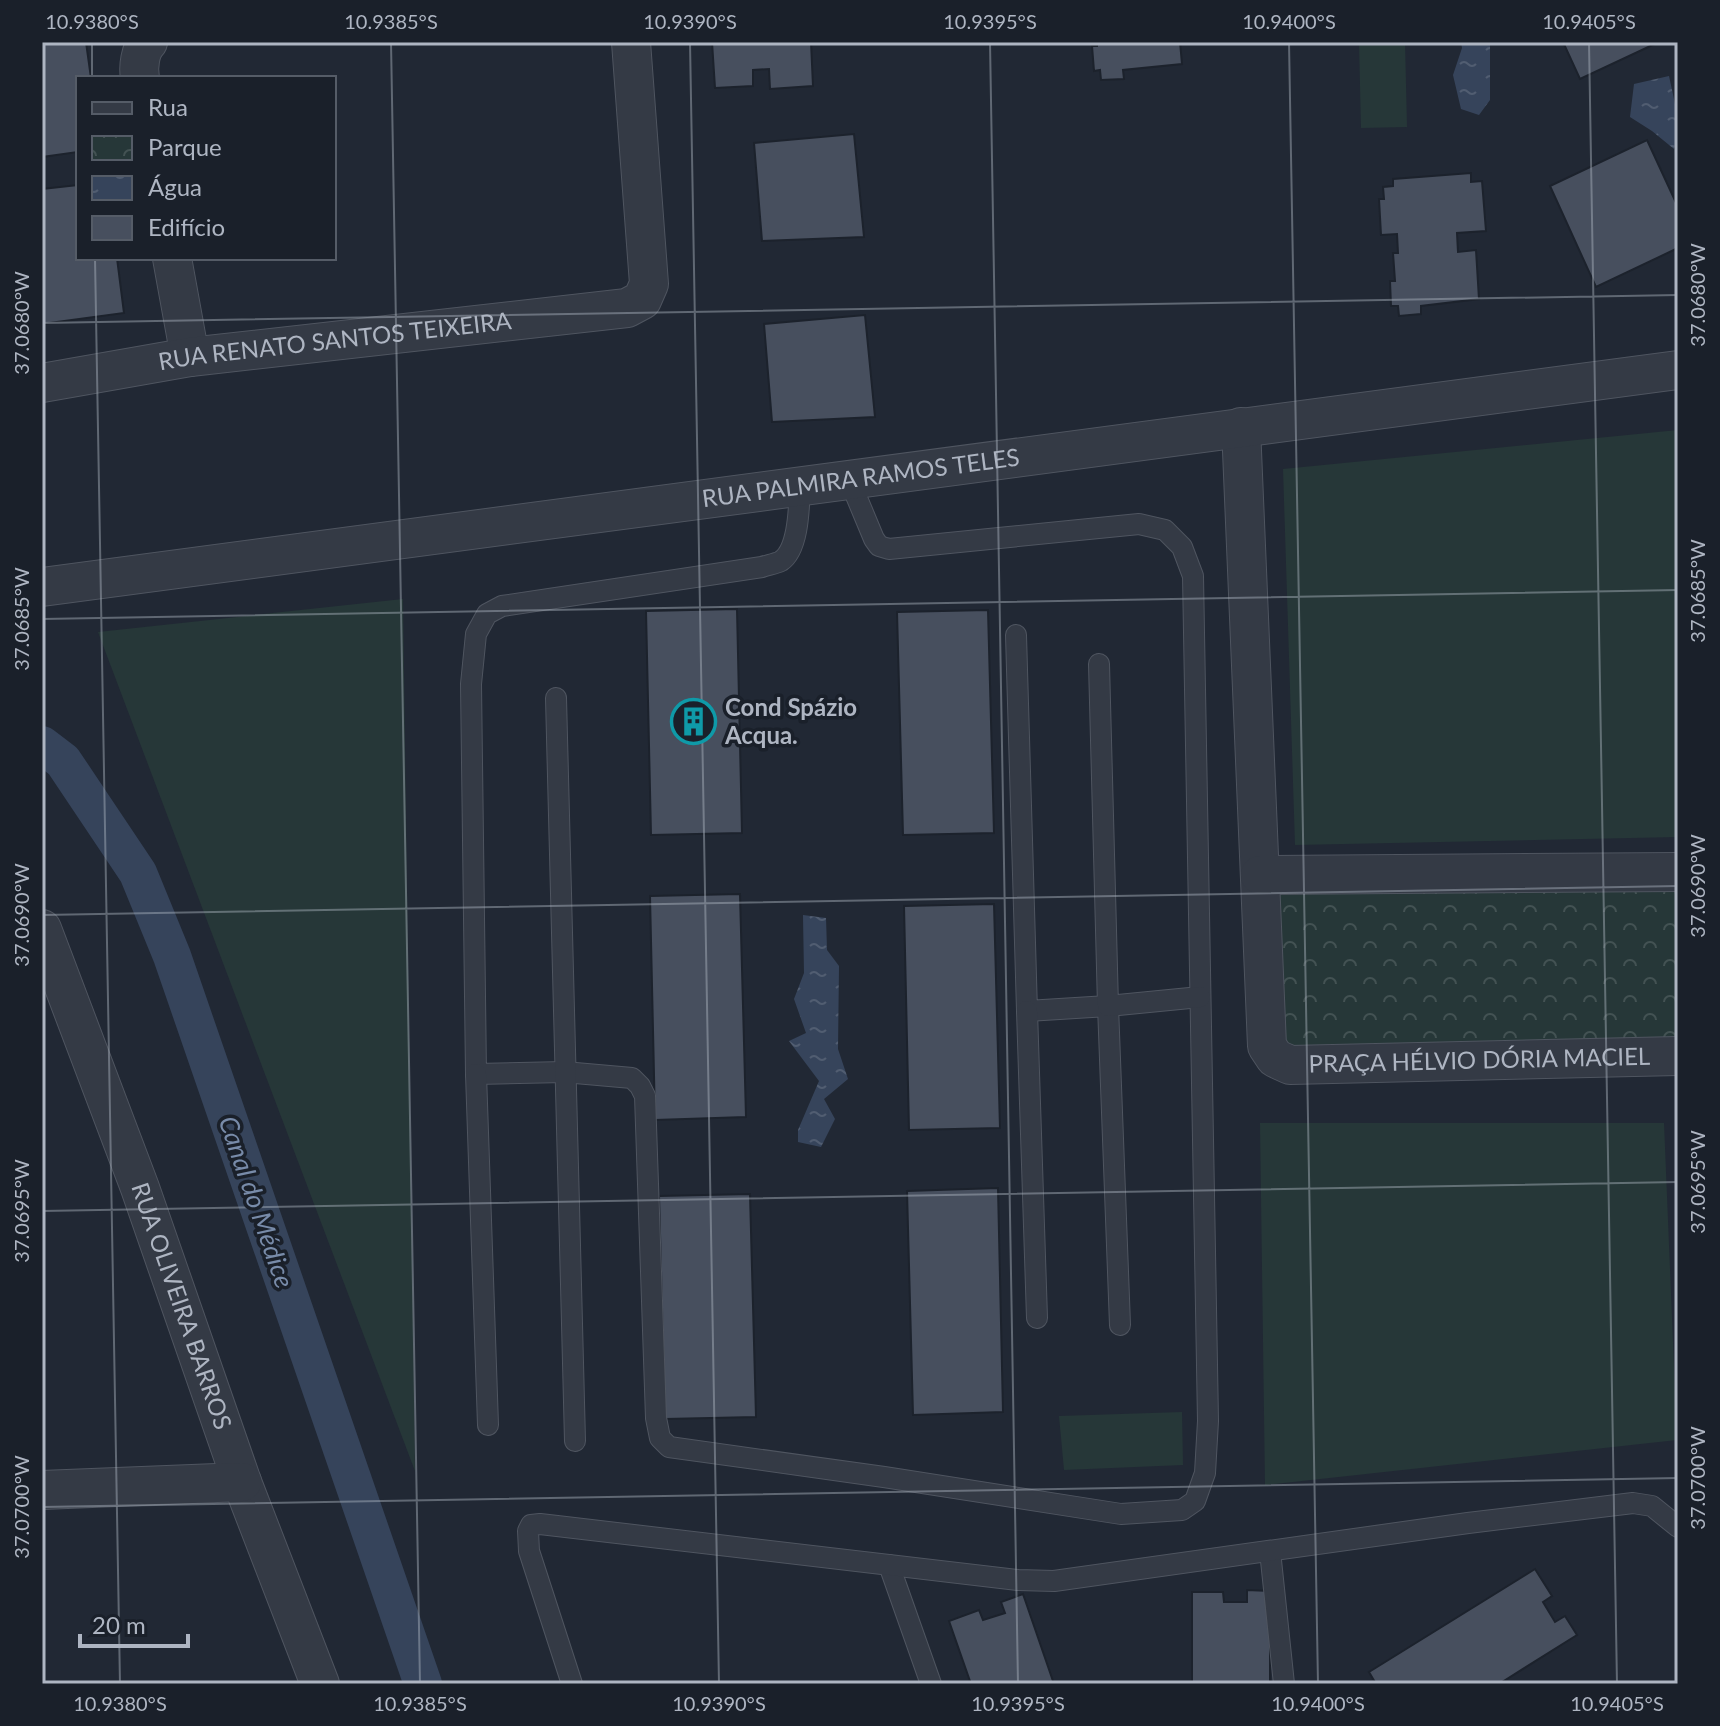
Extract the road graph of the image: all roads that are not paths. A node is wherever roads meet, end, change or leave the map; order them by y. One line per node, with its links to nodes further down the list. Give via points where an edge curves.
1 (631, 42): 3 (street, RUA RENATO SANTOS TEIXEIRA, via 649,284 642,300 627,308)
2 (172, 260): 3 (street, RUA RENATO SANTOS TEIXEIRA)
3 (190, 357): 5 (street, RUA RENATO SANTOS TEIXEIRA)
4 (1678, 370): 6 (street, RUA PALMIRA RAMOS TELES)
5 (42, 383)
6 (1241, 427): 7 (street, RUA PALMIRA RAMOS TELES); 14 (street, PRAÇA HÉLVIO DÓRIA MACIEL)
7 (849, 479): 8 (street, RUA PALMIRA RAMOS TELES); 16 (lane, via 874,539 889,549 1139,524 1165,530 1182,547 1193,576)
8 (800, 486): 9 (street, RUA PALMIRA RAMOS TELES); 21 (lane, via 791,548 782,560 502,606 481,624 471,684)
9 (42, 587)
10 (1016, 635): 18 (lane)
11 (1099, 664): 17 (lane)
12 (556, 698): 20 (lane)
13 (1678, 872): 14 (street)
14 (1260, 875): 19 (street, PRAÇA HÉLVIO DÓRIA MACIEL, via 1267,1046 1275,1058 1290,1065)
15 (42, 929): 26 (street, RUA OLIVEIRA BARROS, via 140,1188)
16 (1200, 997): 17 (lane); 20 (lane, via 1208,1421 1205,1473 1195,1501 1182,1510 1121,1514 1055,1506 669,1447 660,1438 656,1418 645,1096 632,1078)
17 (1108, 1006): 18 (lane); 23 (lane)
18 (1027, 1011): 22 (lane)
19 (1678, 1056)
20 (564, 1072): 21 (lane); 25 (lane)
21 (476, 1074): 24 (lane)
22 (1037, 1318)
23 (1120, 1325)
24 (488, 1425)
25 (575, 1441)
26 (242, 1482): 27 (street); 31 (street, RUA OLIVEIRA BARROS)
27 (42, 1490)
28 (1678, 1527): 29 (lane, via 1652,1506 1633,1503)
29 (1270, 1551): 30 (lane, via 1054,1581); 34 (lane)
30 (889, 1565): 32 (lane, via 531,1525 529,1551); 33 (lane)
31 (320, 1684)
32 (572, 1684)
33 (931, 1684)
34 (1284, 1684)

